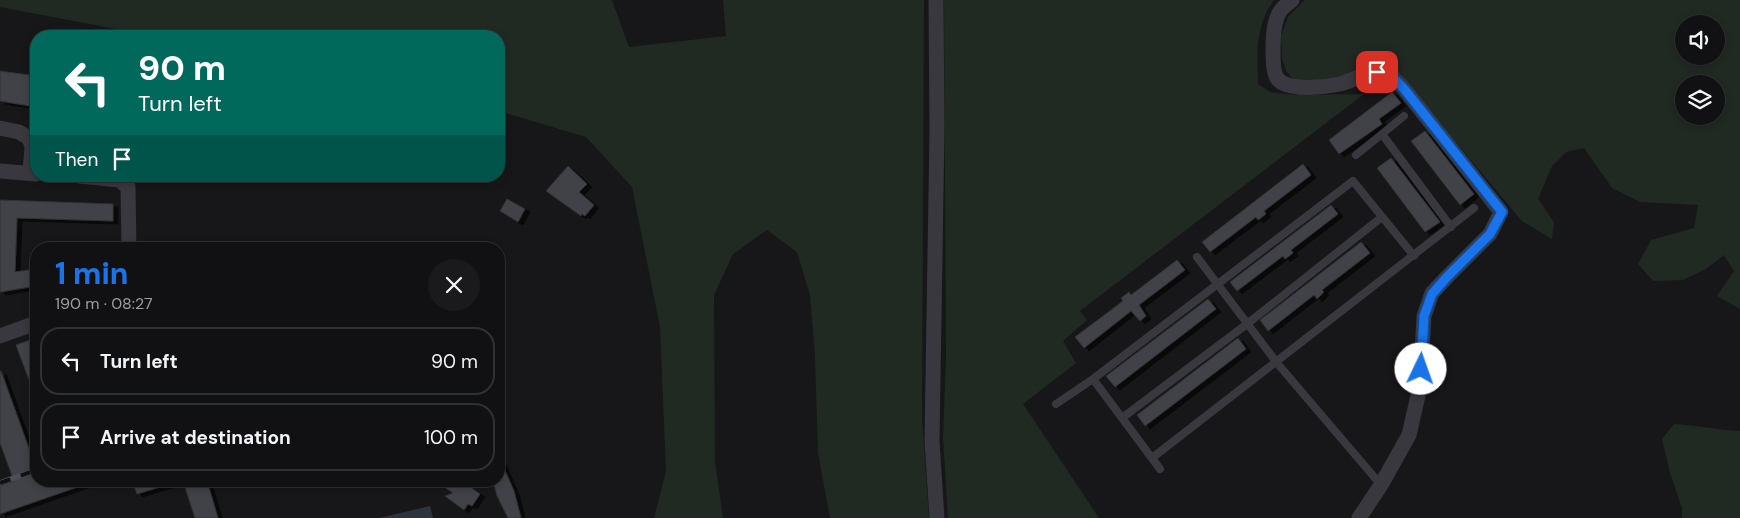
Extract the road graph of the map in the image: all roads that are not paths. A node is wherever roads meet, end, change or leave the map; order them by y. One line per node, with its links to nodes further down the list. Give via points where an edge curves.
1 (936, 0): 28 (street, via 932,440)
2 (1292, 0): 27 (street, via 1281,10 1276,22 1273,59 1276,77 1283,84 1307,88 1340,84 1364,74 1390,74 1502,212 1490,234 1432,294 1424,316 1416,408 1408,435)
3 (1404, 116): 5 (lane)
4 (0, 128): 6 (street, via 19,132)
5 (1382, 134): 7 (lane); 13 (lane)
6 (30, 141)
7 (1356, 154)
8 (0, 171): 9 (street)
9 (30, 173)
10 (122, 182): 14 (street, via 128,187)
11 (1474, 208): 13 (lane)
12 (1382, 217): 15 (lane); 17 (lane, via 1353,181); 18 (lane)
13 (1451, 226): 15 (lane)
14 (129, 242)
15 (1414, 256): 21 (lane)
16 (1197, 257): 17 (lane)
17 (1217, 284): 18 (lane); 22 (lane)
18 (1247, 324): 21 (lane); 24 (lane)
19 (30, 326): 20 (street)
20 (0, 336)
21 (1277, 363): 25 (lane); 27 (lane)
22 (1093, 379): 23 (lane); 24 (lane)
23 (1056, 404)
24 (1122, 418): 25 (lane)
25 (1152, 458): 26 (lane)
26 (1160, 469)
27 (1381, 485): 29 (street)
28 (937, 518)
29 (1359, 518)

